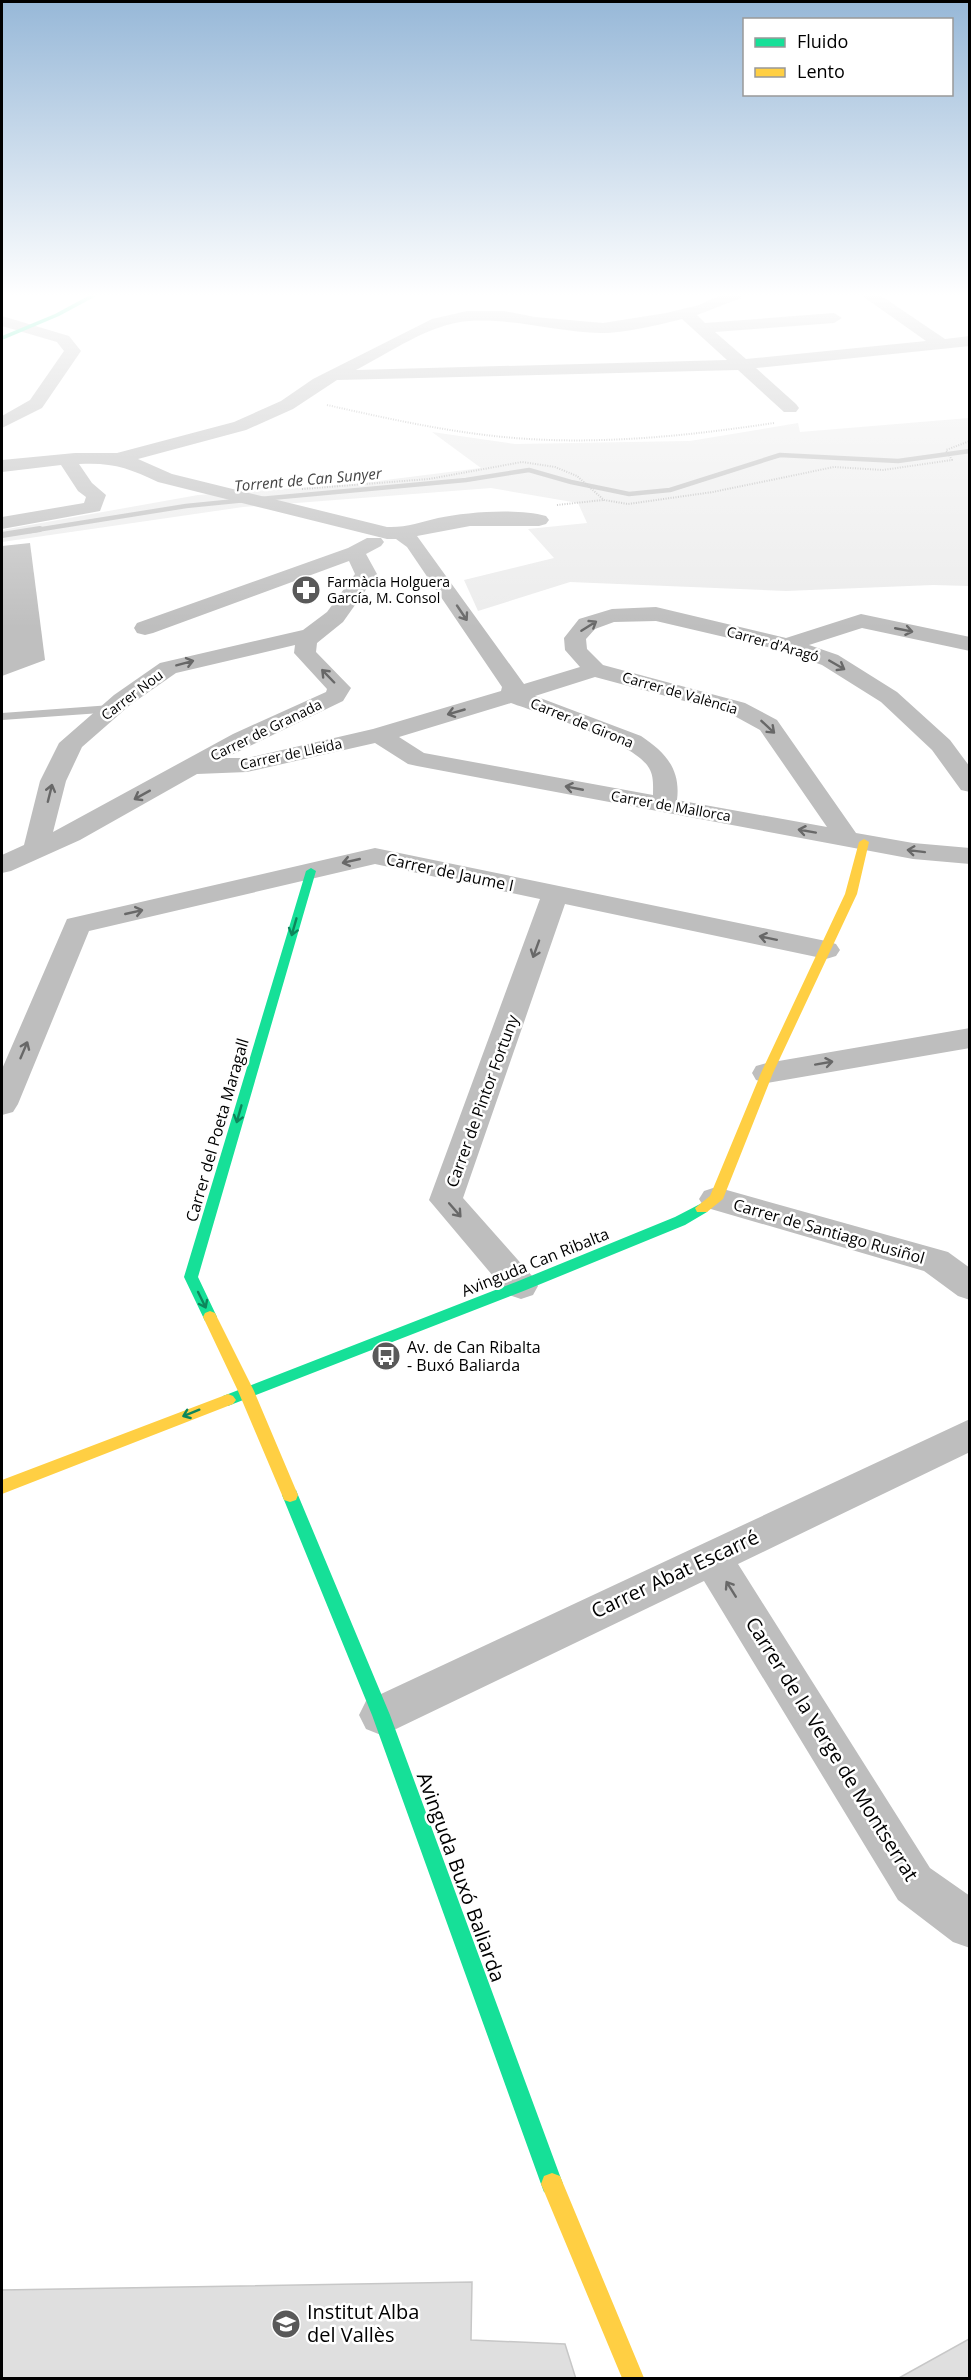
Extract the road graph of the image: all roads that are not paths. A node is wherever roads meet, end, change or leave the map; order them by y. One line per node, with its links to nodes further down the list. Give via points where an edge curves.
1 (32, 406): 3 (street)
2 (282, 406): 4 (street, via 240,426)
3 (2, 423)
4 (117, 459): 5 (street); 11 (street, via 165,478)
5 (67, 460): 6 (street); 7 (street)
6 (2, 466)
7 (81, 479): 8 (street); 10 (street, via 96,495 93,507)
8 (58, 481)
9 (533, 520): 11 (street, via 485,517)
10 (2, 523)
11 (394, 534): 12 (street); 18 (street, Carrer de Girona, one-way to 18, via 410,538 514,687)
12 (355, 552): 13 (street); 14 (street, via 366,574 335,617)
13 (145, 628)
14 (311, 635): 19 (street, Carrer Nou, one-way to 14, via 168,668); 22 (street, Carrer de Granada, one-way to 14, via 242,739 335,696 339,688 305,653)
15 (969, 644): 16 (street, one-way to 15, via 861,621)
16 (787, 645): 17 (street, Carrer d'Aragó, one-way to 16, via 576,650 575,638 587,624 612,616 656,614); 23 (street, Carrer d'Aragó, one-way to 23, via 830,660 890,697 941,745)
17 (595, 670): 18 (street, Carrer de Lleida); 25 (street, Carrer de València, one-way to 25, via 737,708 769,725)
18 (512, 695): 21 (street, Carrer de Lleida, one-way to 21); 24 (street, Carrer de Girona, via 632,741 648,752 660,763 667,785)
19 (111, 709): 20 (lane); 26 (street, Carrer Nou, one-way to 19, via 53,781 71,743)
20 (2, 717)
21 (379, 735): 22 (street, Carrer de Lleida, via 247,765); 24 (street, Carrer de Mallorca, one-way to 21, via 417,759)
22 (193, 767): 26 (street, Carrer de Lleida, one-way to 26)
23 (969, 785)
24 (664, 805): 25 (street, Carrer de Mallorca, one-way to 24)
25 (856, 840): 27 (street, Carrer de Mallorca, one-way to 25); 31 (street, via 851,894)
26 (36, 850): 28 (street, Carrer de Lleida)
27 (969, 856)
28 (2, 865)
29 (311, 871): 30 (street, Carrer de Jaume I, one-way to 29, via 375,856); 34 (street, Carrer de Jaume I, one-way to 29, via 77,925); 38 (street, Carrer del Poeta Maragall, one-way to 38, via 191,1277)
30 (555, 894): 31 (street, Carrer de Jaume I, one-way to 30); 36 (street, Carrer de Pintor Fortuny, one-way to 36, via 446,1200)
31 (826, 950): 33 (street)
32 (969, 1038): 33 (street, one-way to 32)
33 (766, 1073): 35 (street)
34 (2, 1104)
35 (716, 1199): 36 (street, Avinguda Can Ribalta, via 680,1221); 37 (street, Carrer de Santiago Rusiñol, via 936,1262)
36 (521, 1286): 38 (street, Avinguda Can Ribalta)
37 (969, 1287)
38 (246, 1391): 40 (street, Avinguda Can Ribalta, one-way to 40); 42 (street, Avinguda Buxó Baliarda)
39 (969, 1434): 41 (street, Carrer Abat Escarré)
40 (3, 1484)
41 (711, 1557): 42 (street, Carrer Abat Escarré); 43 (street, Carrer de la Verge de Montserrat, one-way to 41, via 914,1884)
42 (381, 1715): 44 (street, Avinguda Buxó Baliarda, via 563,2215)
43 (969, 1924)
44 (633, 2379)

